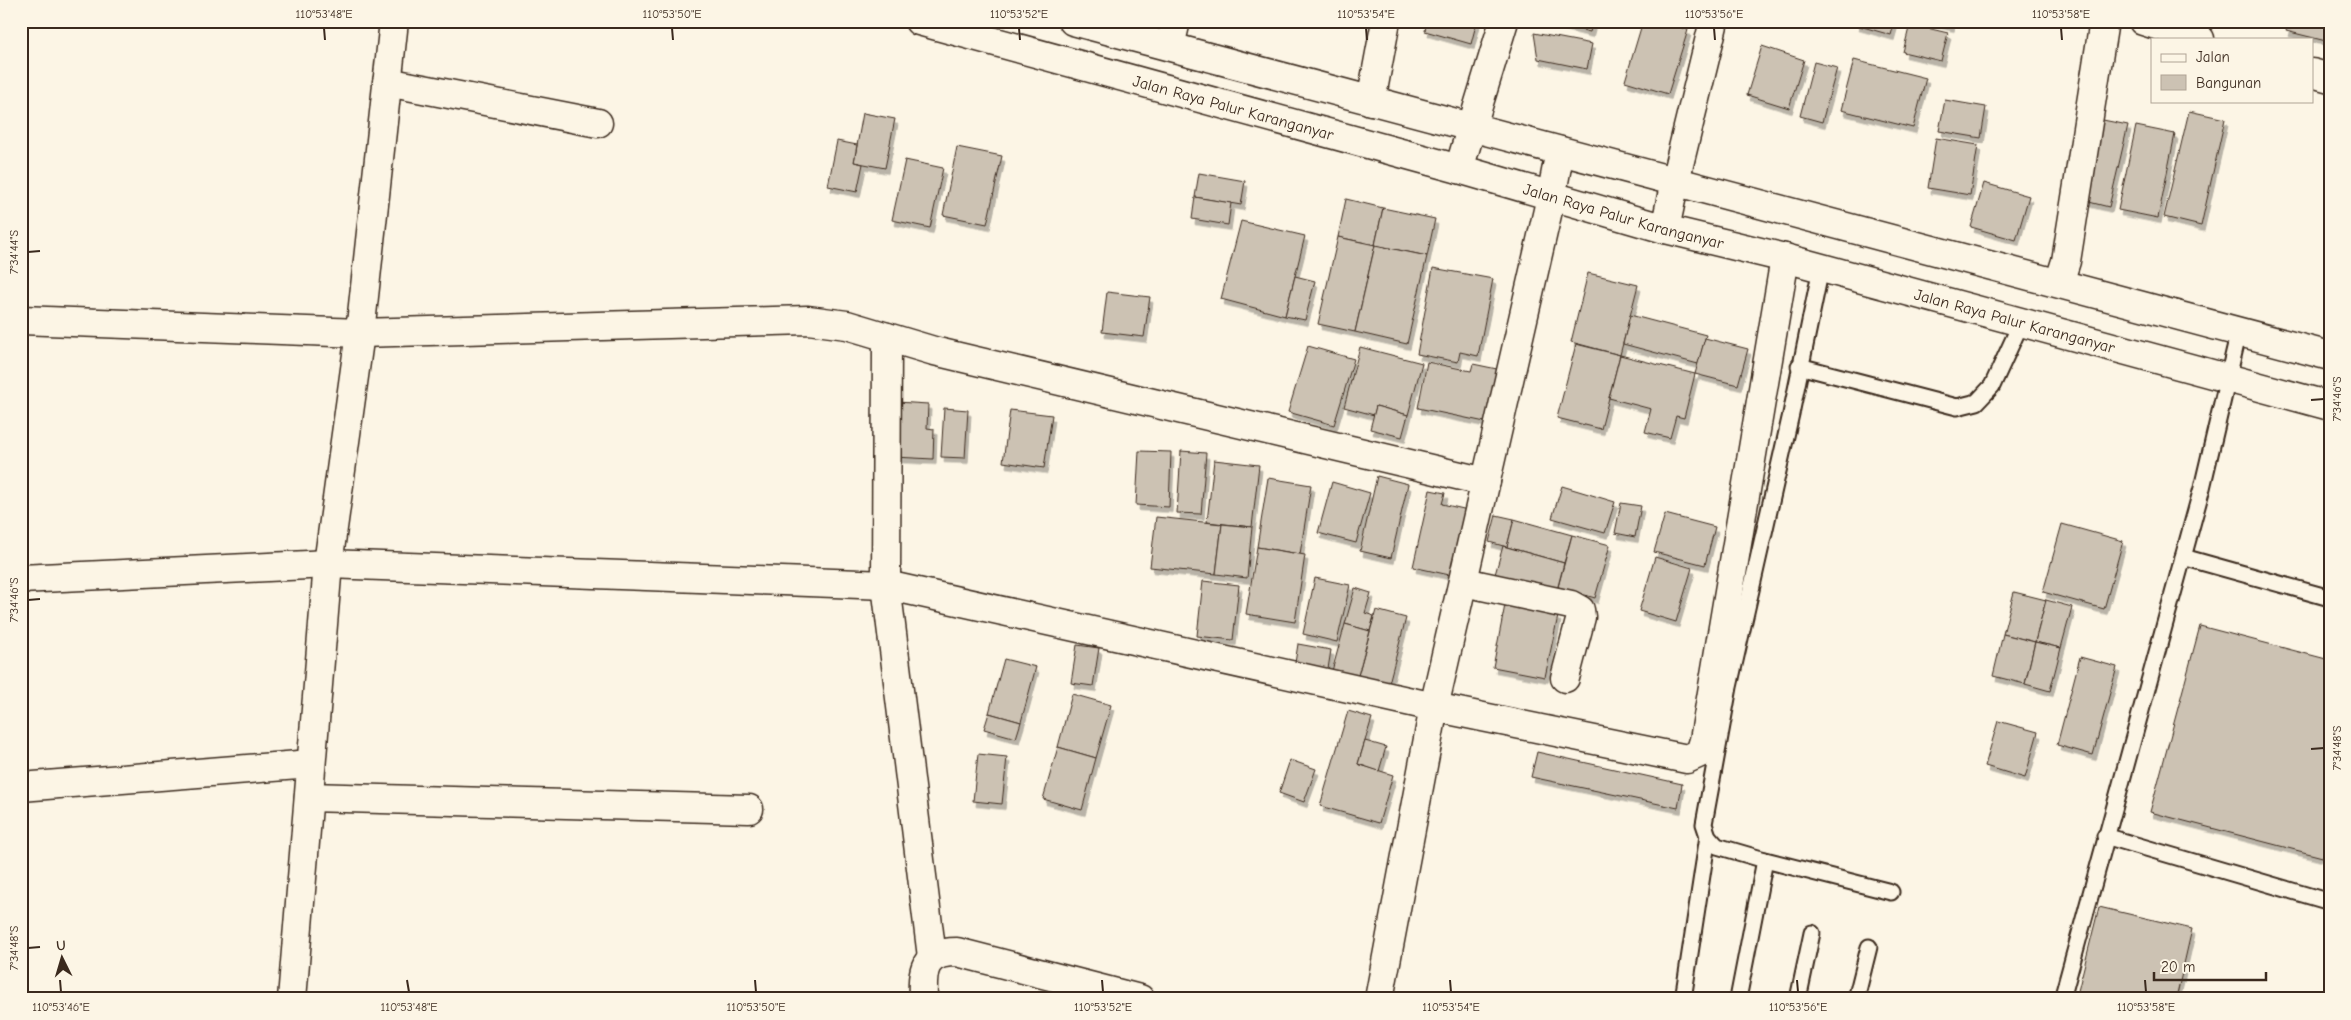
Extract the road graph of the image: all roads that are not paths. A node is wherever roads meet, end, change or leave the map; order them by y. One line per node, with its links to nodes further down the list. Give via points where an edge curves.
1 (394, 21): 14 (street)
2 (919, 21): 18 (street, Jalan Raya Palur Karanganyar)
3 (1073, 21): 9 (street)
4 (1386, 21): 15 (street)
5 (1504, 21): 17 (street)
6 (1714, 21): 21 (street)
7 (2104, 21): 26 (street)
8 (2143, 21): 11 (street)
9 (1108, 26): 10 (street)
10 (1173, 34): 15 (street)
11 (2197, 38)
12 (2314, 74): 13 (street)
13 (2330, 78)
14 (387, 82): 16 (street); 30 (street)
15 (1371, 101): 17 (street); 18 (street)
16 (598, 123)
17 (1472, 126): 19 (street); 20 (street)
18 (1361, 143): 20 (street, Jalan Raya Palur Karanganyar)
19 (1560, 151): 21 (street); 22 (street)
20 (1459, 170): 22 (street, Jalan Raya Palur Karanganyar)
21 (1675, 181): 23 (street); 26 (street)
22 (1547, 219): 23 (street, Jalan Raya Palur Karanganyar); 36 (street)
23 (1665, 229): 24 (street, Jalan Raya Palur Karanganyar)
24 (1785, 258): 25 (street, Jalan Raya Palur Karanganyar); 44 (street, via 1700,753 1687,759 1671,757)
25 (1820, 268): 28 (street, Jalan Raya Palur Karanganyar); 33 (lane)
26 (2060, 283): 29 (street)
27 (21, 320): 30 (street)
28 (2021, 323): 33 (lane, via 1992,386 1977,402 1956,407); 34 (street, Jalan Raya Palur Karanganyar)
29 (2239, 331): 32 (street); 34 (lane)
30 (360, 333): 31 (street, via 808,320 848,324); 38 (street)
31 (887, 337): 36 (street); 41 (street)
32 (2330, 356)
33 (1799, 366): 49 (lane, via 1729,687 1704,824)
34 (2226, 390): 35 (street, Jalan Raya Palur Karanganyar); 37 (lane)
35 (2330, 406)
36 (1486, 482): 40 (street)
37 (2183, 557): 42 (lane); 50 (lane)
38 (328, 564): 39 (street); 41 (street); 45 (street)
39 (21, 579)
40 (1464, 582): 43 (street, via 1571,605 1580,610); 44 (street)
41 (886, 585): 44 (street); 56 (street)
42 (2330, 598)
43 (1565, 678)
44 (1434, 707): 60 (street)
45 (311, 764): 46 (street); 47 (street)
46 (21, 787)
47 (309, 797): 48 (street); 57 (street)
48 (748, 810)
49 (1708, 836): 51 (lane, via 1717,846); 61 (lane)
50 (2105, 836): 53 (lane); 65 (lane)
51 (1765, 860): 52 (lane); 62 (lane)
52 (1891, 892)
53 (2330, 902)
54 (1812, 933): 63 (lane)
55 (1869, 947): 64 (lane)
56 (932, 957): 58 (street, via 925,968); 59 (street, via 942,952 957,952)
57 (292, 999)
58 (923, 999)
59 (1140, 999)
60 (1378, 999)
61 (1683, 999)
62 (1738, 999)
63 (1798, 999)
64 (1856, 999)
65 (2062, 999)

